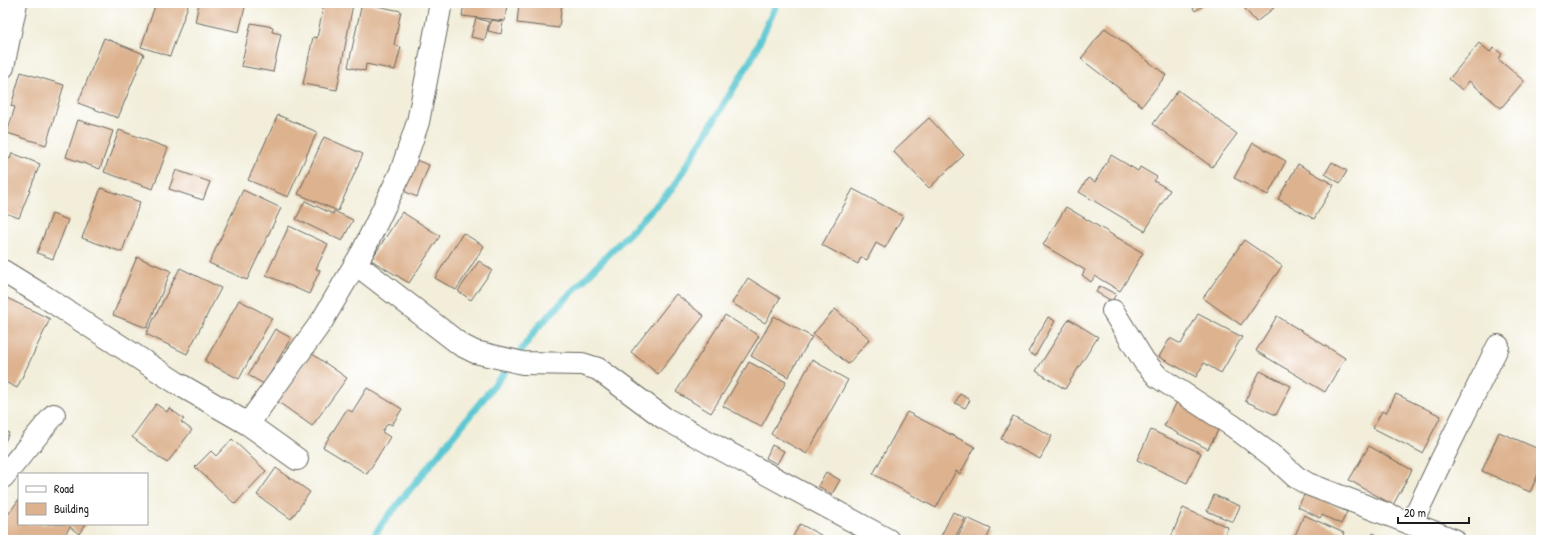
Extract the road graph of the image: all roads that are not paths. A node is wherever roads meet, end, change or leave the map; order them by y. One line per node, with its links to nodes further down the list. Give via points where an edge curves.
1 (16, 3): 3 (street)
2 (441, 3): 4 (street, via 418,122 401,172)
3 (3, 67)
4 (356, 264): 9 (street, via 322,321); 13 (street, via 461,345 475,352 524,364 582,364 598,369 664,418)
5 (3, 271): 9 (street, via 177,383)
6 (1113, 311): 12 (street, via 1144,361 1158,377 1233,426 1296,477)
7 (1498, 346): 12 (street)
8 (54, 415): 11 (street)
9 (248, 424): 10 (street)
10 (297, 459)
11 (3, 477)
12 (1411, 524): 14 (street)
13 (888, 540)
14 (1454, 540)

